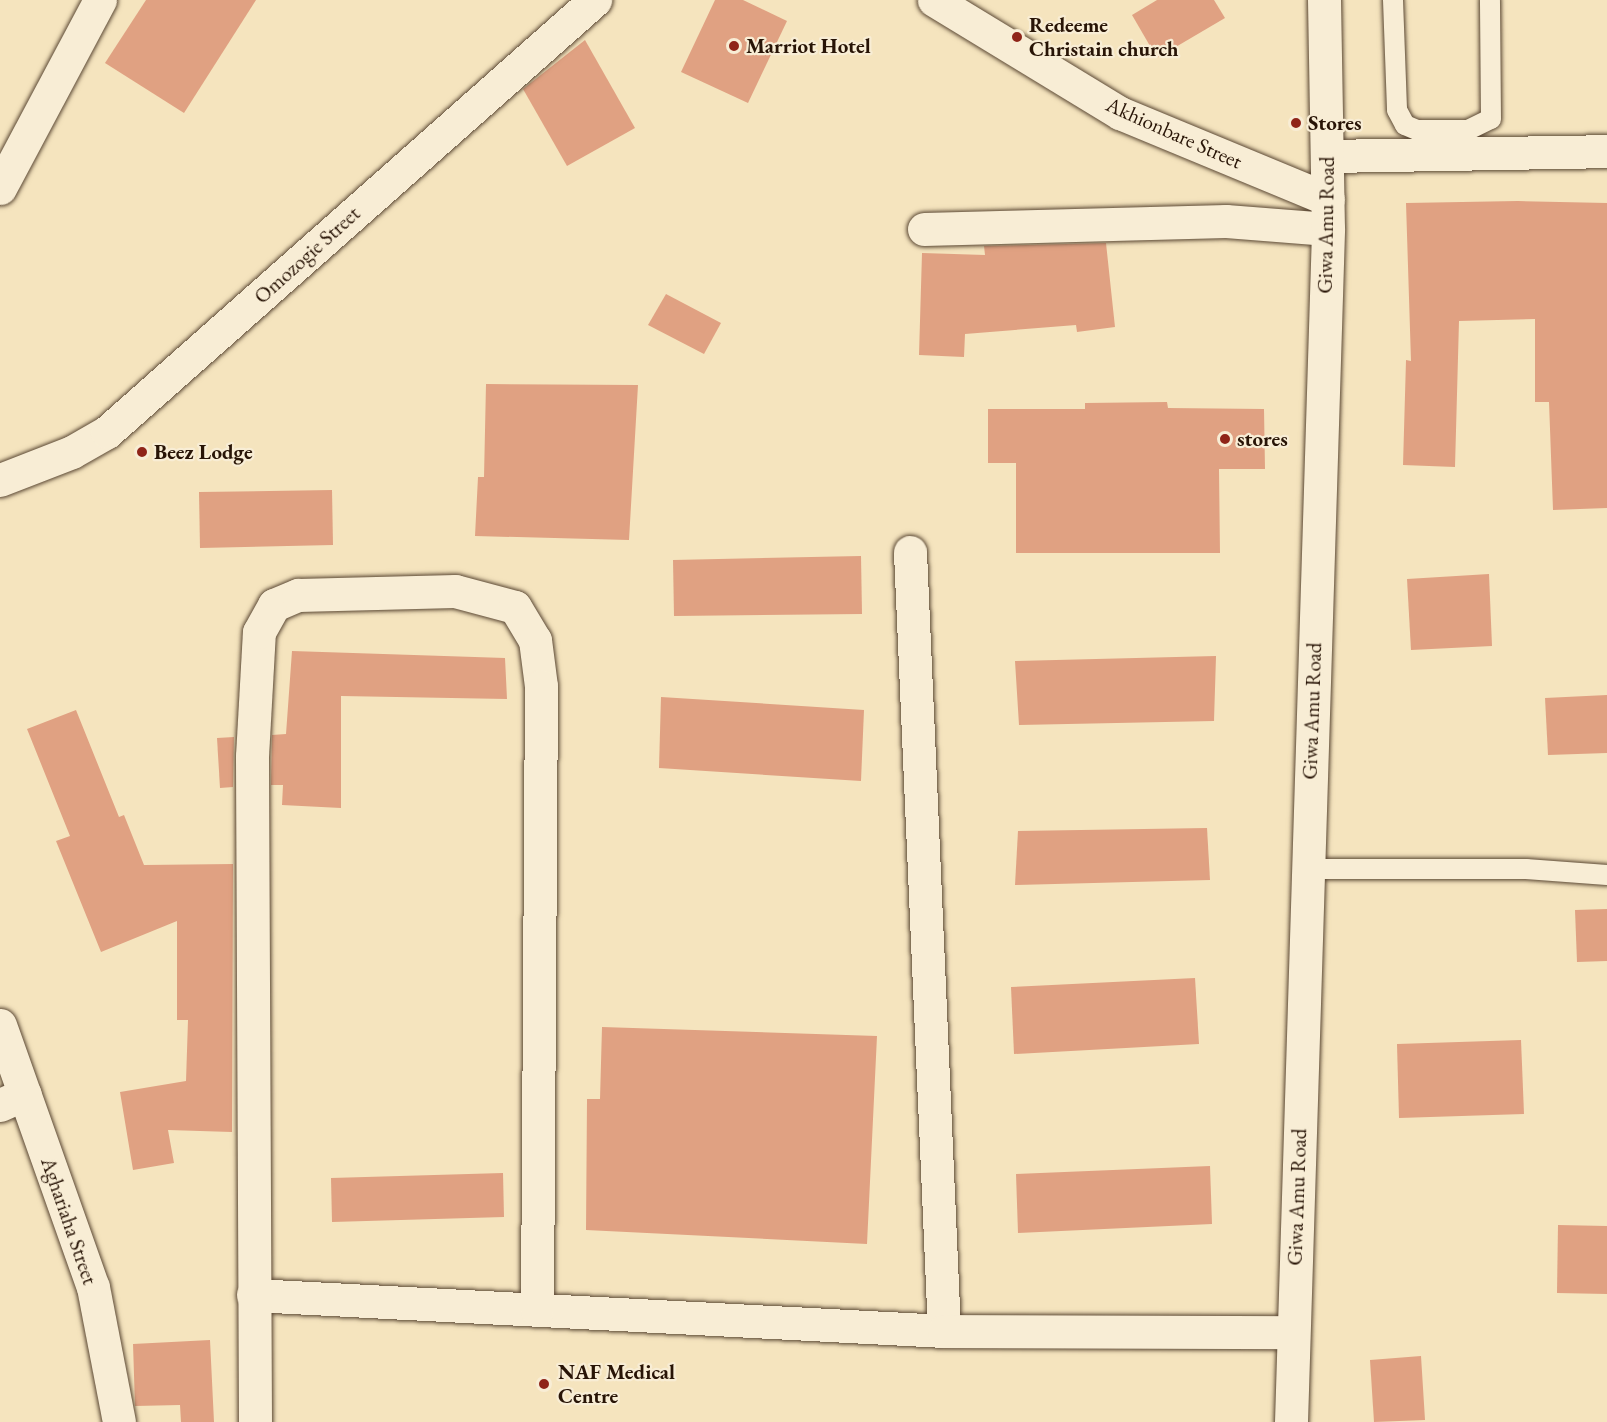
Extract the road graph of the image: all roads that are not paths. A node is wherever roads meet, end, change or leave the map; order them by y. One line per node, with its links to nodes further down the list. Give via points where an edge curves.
1 (100, 0): 9 (street)
2 (594, 0): 12 (street, Omozogie Street, via 106,432 72,452)
3 (934, 0): 10 (street, Akhionbare Street, via 1120,113)
4 (1324, 0): 8 (street, Giwa Amu Road)
5 (1393, 0): 6 (lane, via 1397,110 1406,125 1417,130 1468,130 1491,119)
6 (1490, 0)
7 (1607, 151): 8 (street)
8 (1328, 156): 10 (street, Giwa Amu Road)
9 (0, 188)
10 (1328, 214): 11 (street, via 1227,221); 14 (street, Giwa Amu Road)
11 (924, 229)
12 (0, 480)
13 (910, 552): 20 (street)
14 (1307, 869): 15 (lane, via 1526,869); 21 (street, Giwa Amu Road)
15 (1607, 875)
16 (0, 1025): 17 (street, Aghariaha Street)
17 (13, 1100): 22 (street, Aghariaha Street, via 93,1287)
18 (254, 1295): 19 (street); 19 (street, via 252,756 259,632 274,605 298,595 455,591 515,607 535,640 542,686); 23 (street)
19 (537, 1310): 20 (street)
20 (944, 1330): 21 (street)
21 (1292, 1332): 24 (street, Giwa Amu Road)
22 (119, 1422)
23 (255, 1422)
24 (1291, 1422)

